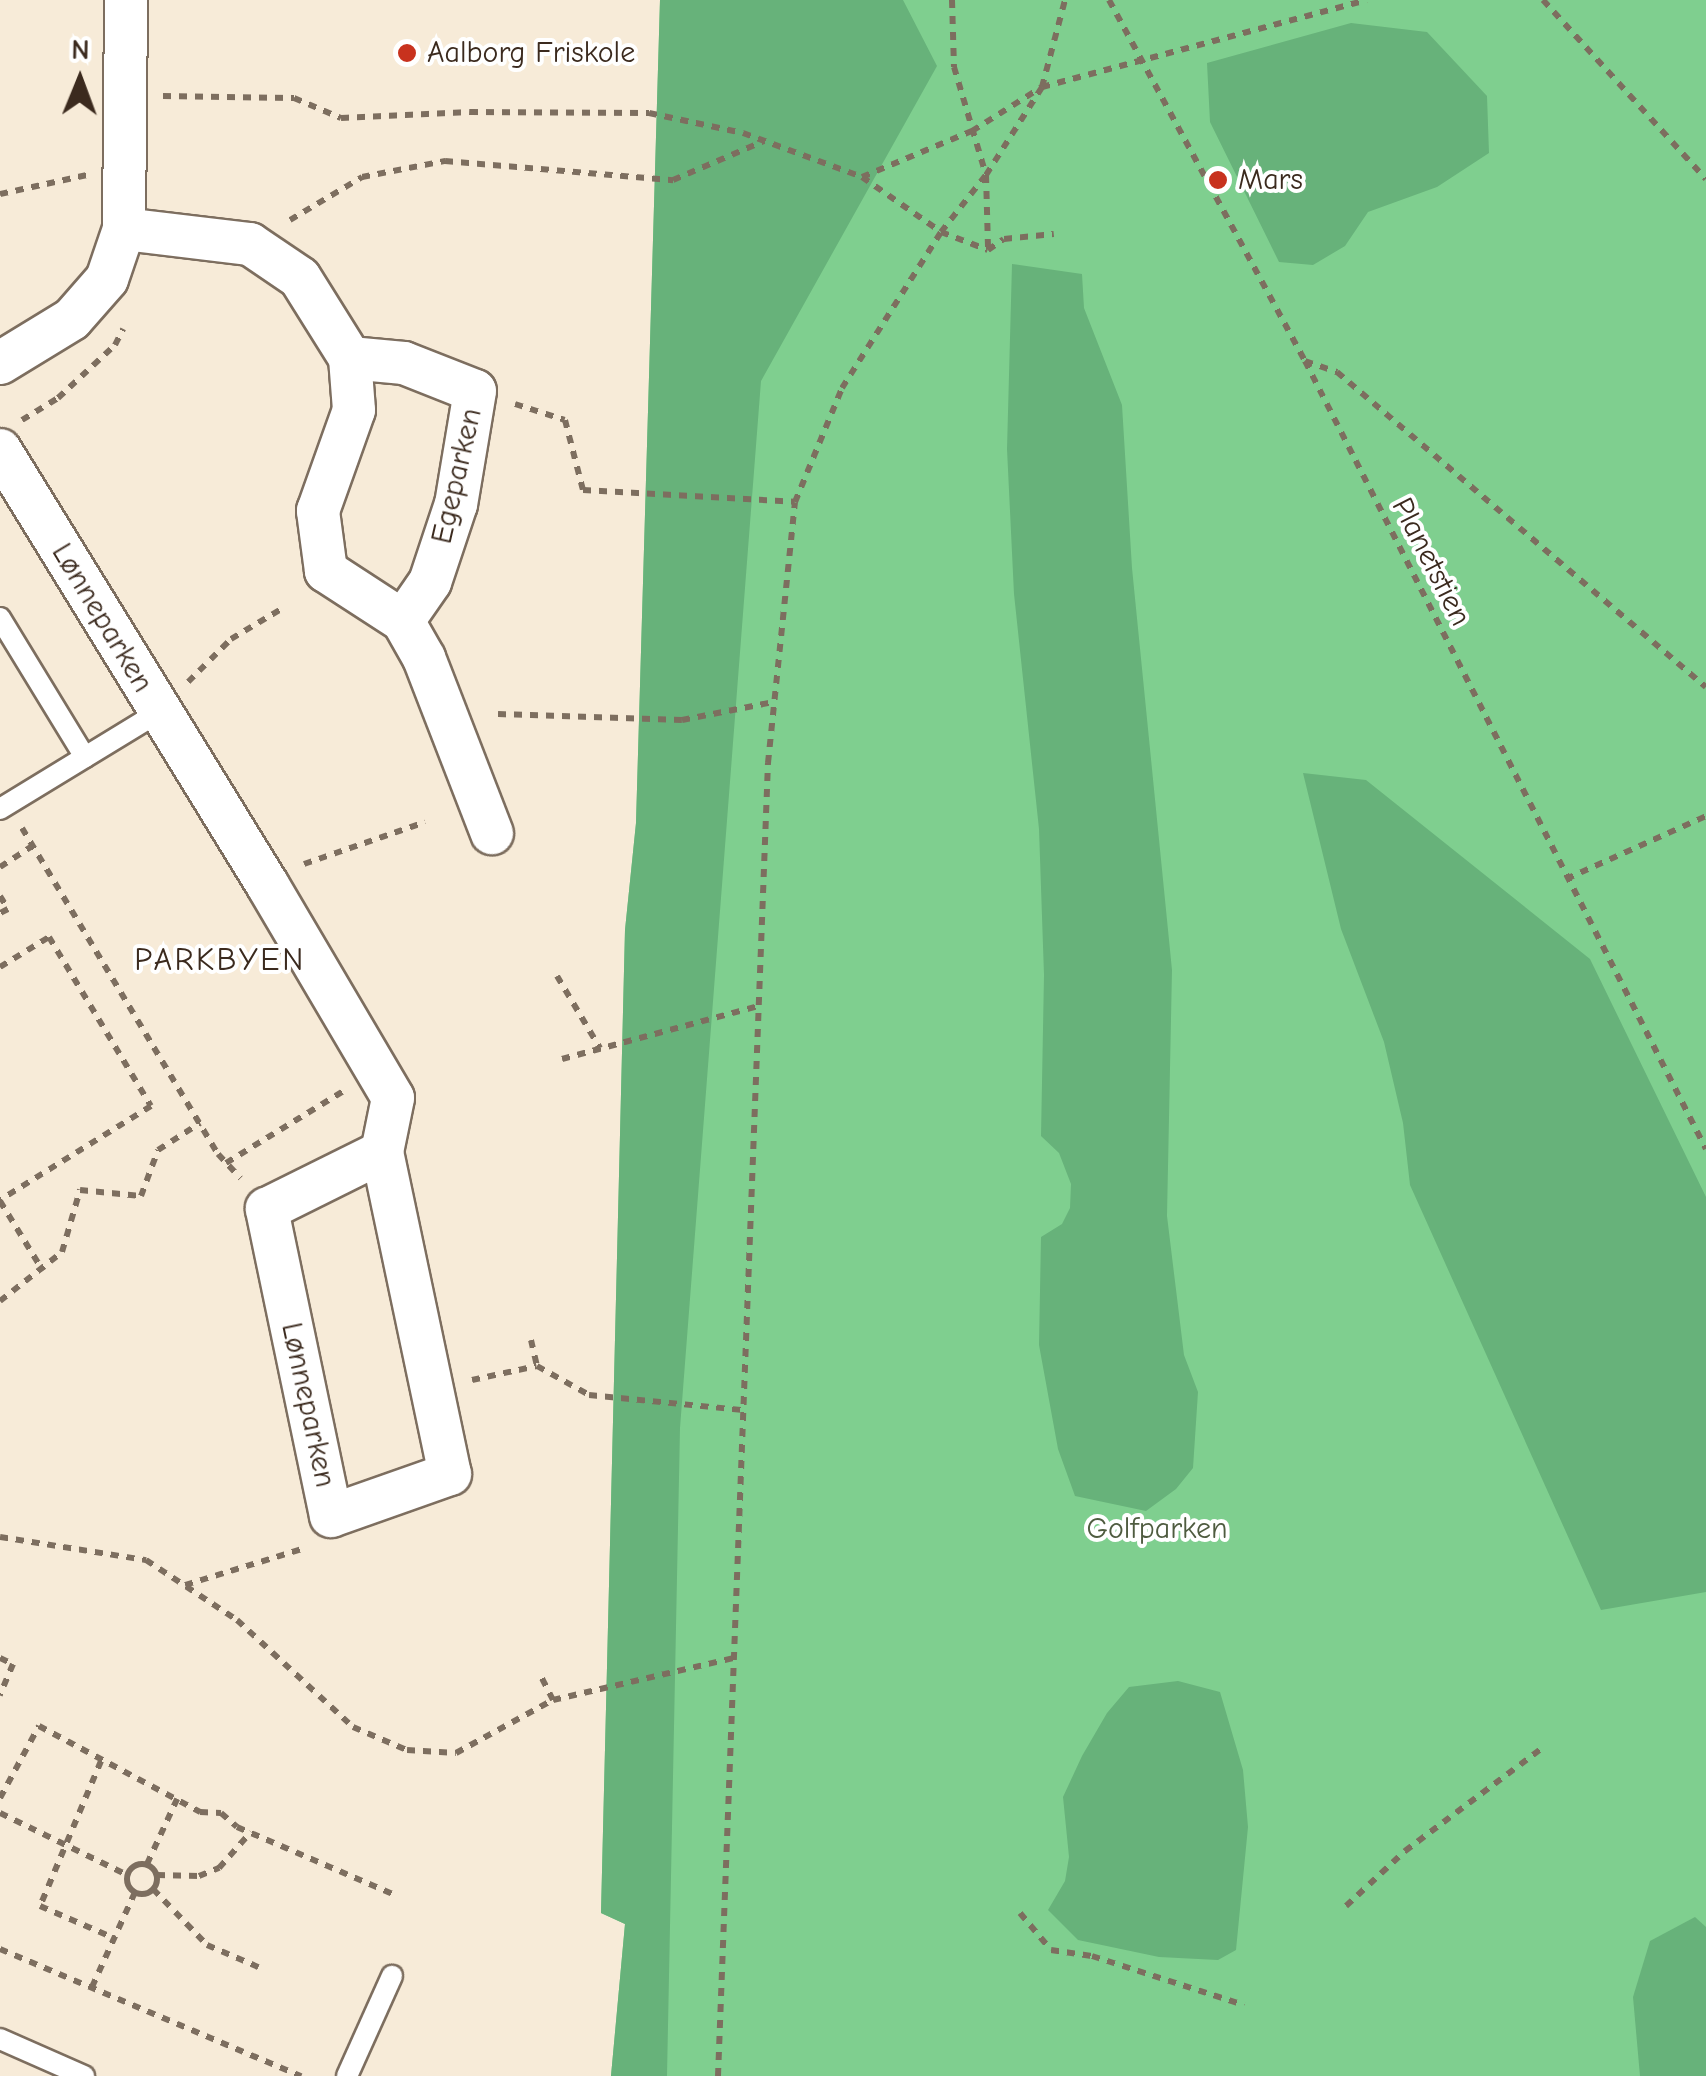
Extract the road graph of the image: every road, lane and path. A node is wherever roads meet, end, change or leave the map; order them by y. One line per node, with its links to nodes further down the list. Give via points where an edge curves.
1 (126, 0): 9 (street)
2 (952, 0): 10 (path, via 954,66)
3 (1064, 0): 8 (path)
4 (1110, 0): 7 (path, Planetstien)
5 (1367, 0): 7 (path)
6 (1543, 0): 15 (path)
7 (1146, 61): 8 (path); 23 (path, Planetstien)
8 (1042, 87): 10 (path); 13 (path)
9 (125, 96): 11 (path, via 294,98 341,118 649,112); 12 (street)
10 (972, 130): 13 (path); 14 (path)
11 (764, 141): 14 (path); 20 (path, via 673,180 445,161 362,177)
12 (127, 171): 16 (path); 17 (street)
13 (986, 176): 18 (path); 21 (path)
14 (862, 178): 18 (path)
15 (1706, 179)
16 (0, 194)
17 (124, 229): 20 (street); 24 (street, via 107,280 72,319)
18 (941, 232): 21 (path); 27 (path, via 842,388)
19 (1054, 234): 21 (path, via 1004,239)
20 (250, 244): 22 (street, via 300,278)
21 (988, 250)
22 (350, 358): 25 (street, Egeparken, via 404,363); 30 (street, via 354,410 318,512 326,570)
23 (1305, 361): 31 (path, via 1336,372); 42 (path, Planetstien)
24 (0, 363)
25 (475, 392): 27 (path, via 565,420 583,490); 30 (street, Egeparken, via 456,504 430,582)
26 (0, 450): 33 (street, Lønneparken)
27 (796, 502): 32 (path)
28 (283, 608): 33 (path, via 231,639)
29 (0, 618): 35 (lane)
30 (403, 621): 39 (street, via 424,658)
31 (1706, 687)
32 (774, 702): 34 (path, via 682,720); 48 (path)
33 (159, 712): 35 (lane); 43 (street, Lønneparken)
34 (498, 714)
35 (85, 757): 36 (lane)
36 (4, 807): 40 (path)
37 (1706, 816): 42 (path)
38 (425, 822): 43 (path, via 319,856)
39 (492, 833)
40 (32, 846): 41 (path); 52 (path)
41 (0, 867)
42 (1566, 880): 53 (path, Planetstien)
43 (268, 884): 54 (street, Lønneparken, via 393,1098)
44 (0, 896): 45 (path, via 8,908)
45 (0, 914)
46 (0, 967): 56 (path, via 48,937 151,1106)
47 (557, 976): 49 (path)
48 (758, 1006): 49 (path); 63 (path)
49 (600, 1048): 50 (path)
50 (562, 1059)
51 (352, 1086): 55 (path)
52 (200, 1123): 55 (path); 58 (path, via 158,1150 141,1196 80,1190 62,1252)
53 (1706, 1149)
54 (382, 1152): 57 (street); 62 (street, Lønneparken)
55 (226, 1163): 57 (path)
56 (0, 1201): 58 (path)
57 (268, 1209): 64 (street, Lønneparken)
58 (44, 1270): 59 (path)
59 (0, 1301)
60 (531, 1340): 61 (path)
61 (536, 1366): 62 (path); 63 (path, via 589,1395)
62 (432, 1388): 64 (street, Lønneparken, via 450,1474)
63 (743, 1410): 68 (path)
64 (331, 1516): 66 (path, via 304,1550)
65 (0, 1537): 66 (path, via 146,1560)
66 (184, 1585): 71 (path, via 238,1620 353,1726 407,1750 456,1753)
67 (0, 1658): 70 (path, via 14,1664)
68 (734, 1658): 71 (path); 97 (path)
69 (542, 1678): 71 (path)
70 (0, 1694)
71 (553, 1700)
72 (1541, 1749): 85 (path, via 1406,1851)
73 (102, 1760): 74 (path, via 39,1726); 75 (path); 78 (path)
74 (1, 1794)
75 (177, 1799): 77 (path); 79 (path)
76 (0, 1812): 78 (path)
77 (251, 1832): 81 (path, via 219,1868 177,1878); 84 (path)
78 (66, 1844): 80 (path); 87 (path, via 40,1906)
79 (148, 1864): 80 (path, via 133,1866); 81 (path)
80 (127, 1875): 83 (path)
81 (157, 1875): 82 (path)
82 (153, 1889): 83 (path); 89 (path, via 207,1945)
83 (135, 1892): 87 (path)
84 (395, 1894)
85 (1346, 1906)
86 (1020, 1913): 92 (path, via 1052,1950 1092,1956)
87 (114, 1938): 91 (path)
88 (0, 1948): 91 (path)
89 (258, 1967)
90 (392, 1976): 96 (lane)
91 (92, 1988): 95 (path)
92 (1244, 2005)
93 (0, 2039): 94 (lane)
94 (84, 2076)
95 (301, 2076)
96 (347, 2076)
97 (718, 2076)

